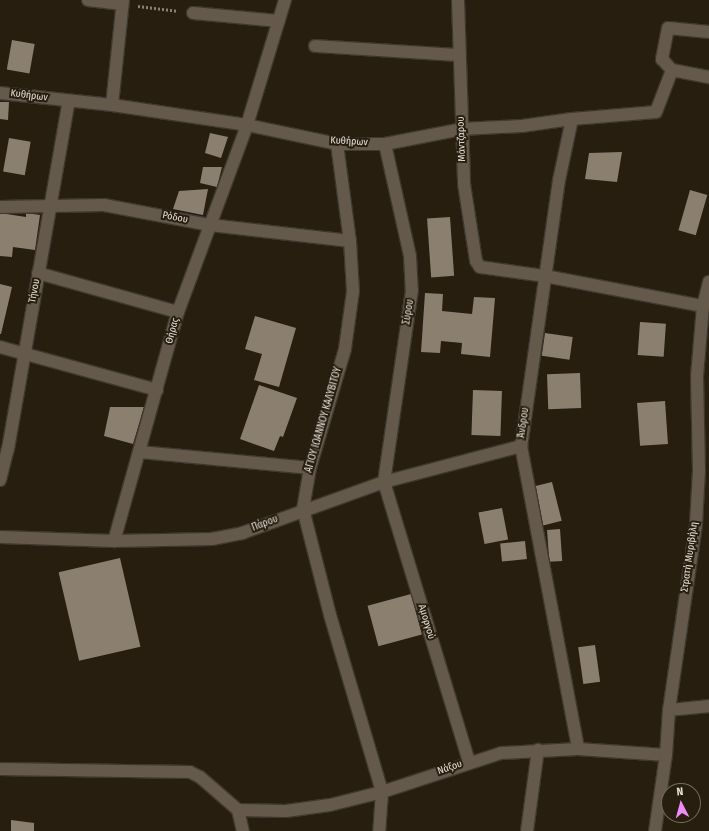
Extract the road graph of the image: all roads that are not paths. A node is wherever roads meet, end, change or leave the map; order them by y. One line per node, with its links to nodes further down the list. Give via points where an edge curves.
1 (88, 0): 4 (street)
2 (285, 0): 6 (street, Θήρας)
3 (458, 0): 9 (street, Μάντζαρου)
4 (123, 2): 14 (street)
5 (193, 12): 6 (street)
6 (279, 21): 16 (street, Θήρας)
7 (709, 32): 10 (street, via 668,28 662,60)
8 (315, 46): 9 (street)
9 (460, 55): 17 (street, Μάντζαρου)
10 (672, 70): 11 (street); 15 (street, Κυθήρων, via 656,112)
11 (709, 78)
12 (0, 93): 13 (street, Κυθήρων)
13 (69, 101): 14 (street, Κυθήρων); 20 (street, Τήνου)
14 (112, 105): 16 (street, Κυθήρων)
15 (572, 118): 17 (street, Κυθήρων, via 522,126); 25 (street, Άνδρου, via 559,180)
16 (247, 125): 18 (street, Κυθήρων); 22 (street, Θήρας)
17 (462, 129): 19 (street, Κυθήρων); 25 (street, Μάντζαρου, via 464,184 476,261 480,268)
18 (337, 144): 19 (street, Κυθήρων); 23 (street, ΑΓΙΟΥ ΙΩΑΝΝΟΥ ΚΑΛΥΒΙΤΟΥ)
19 (385, 144): 37 (street, Σύρου, via 410,256 412,290)
20 (51, 204): 21 (street, Ρόδου); 22 (street, Ρόδου, via 104,205); 24 (street, Τήνου)
21 (0, 207)
22 (210, 225): 23 (street, Ρόδου); 28 (street, Θήρας)
23 (350, 241): 35 (street, ΑΓΙΟΥ ΙΩΑΝΝΟΥ ΚΑΛΥΒΙΤΟΥ, via 352,291 344,348)
24 (38, 273): 28 (street); 30 (street, Τήνου)
25 (545, 276): 27 (street); 32 (street, Άνδρου)
26 (709, 282): 27 (street, Στρατή Μυριβήλη)
27 (703, 306): 42 (street, Στρατή Μυριβήλη, via 697,376 699,471 696,524)
28 (178, 312): 31 (street, Θήρας)
29 (0, 347): 30 (street)
30 (24, 353): 31 (street); 33 (street, Τήνου)
31 (157, 390): 34 (street, Θήρας)
32 (521, 446): 37 (street, Πάρου); 43 (street, Άνδρου)
33 (4, 448): 36 (street, Τήνου)
34 (140, 452): 35 (street); 40 (street, Θήρας)
35 (310, 468): 38 (street, ΑΓΙΟΥ ΙΩΑΝΝΟΥ ΚΑΛΥΒΙΤΟΥ)
36 (0, 480)
37 (384, 482): 38 (street, Πάρου); 46 (street, Αμοργού)
38 (303, 510): 40 (street, Πάρου, via 242,533 212,539); 48 (street, ΑΓΙΟΥ ΙΩΑΝΝΟΥ ΚΑΛΥΒΙΤΟΥ, via 330,615)
39 (0, 537): 40 (street, Πάρου)
40 (114, 541)
41 (709, 706): 42 (street)
42 (669, 710): 45 (street, Στρατή Μυριβήλη)
43 (578, 749): 44 (street, Νάξου); 45 (street, Νάξου)
44 (538, 750): 46 (street, Νάξου, via 501,753); 52 (street)
45 (666, 755): 53 (street, Στρατή Μυριβήλη)
46 (469, 762): 48 (street, Νάξου)
47 (0, 769): 49 (street, via 190,772 200,777)
48 (382, 792): 49 (street, Νάξου, via 330,805 286,811); 51 (street, ΑΓΙΟΥ ΙΩΑΝΝΟΥ ΚΑΛΥΒΙΤΟΥ)
49 (238, 810): 50 (street)
50 (243, 831)
51 (379, 831)
52 (527, 831)
53 (655, 831)

